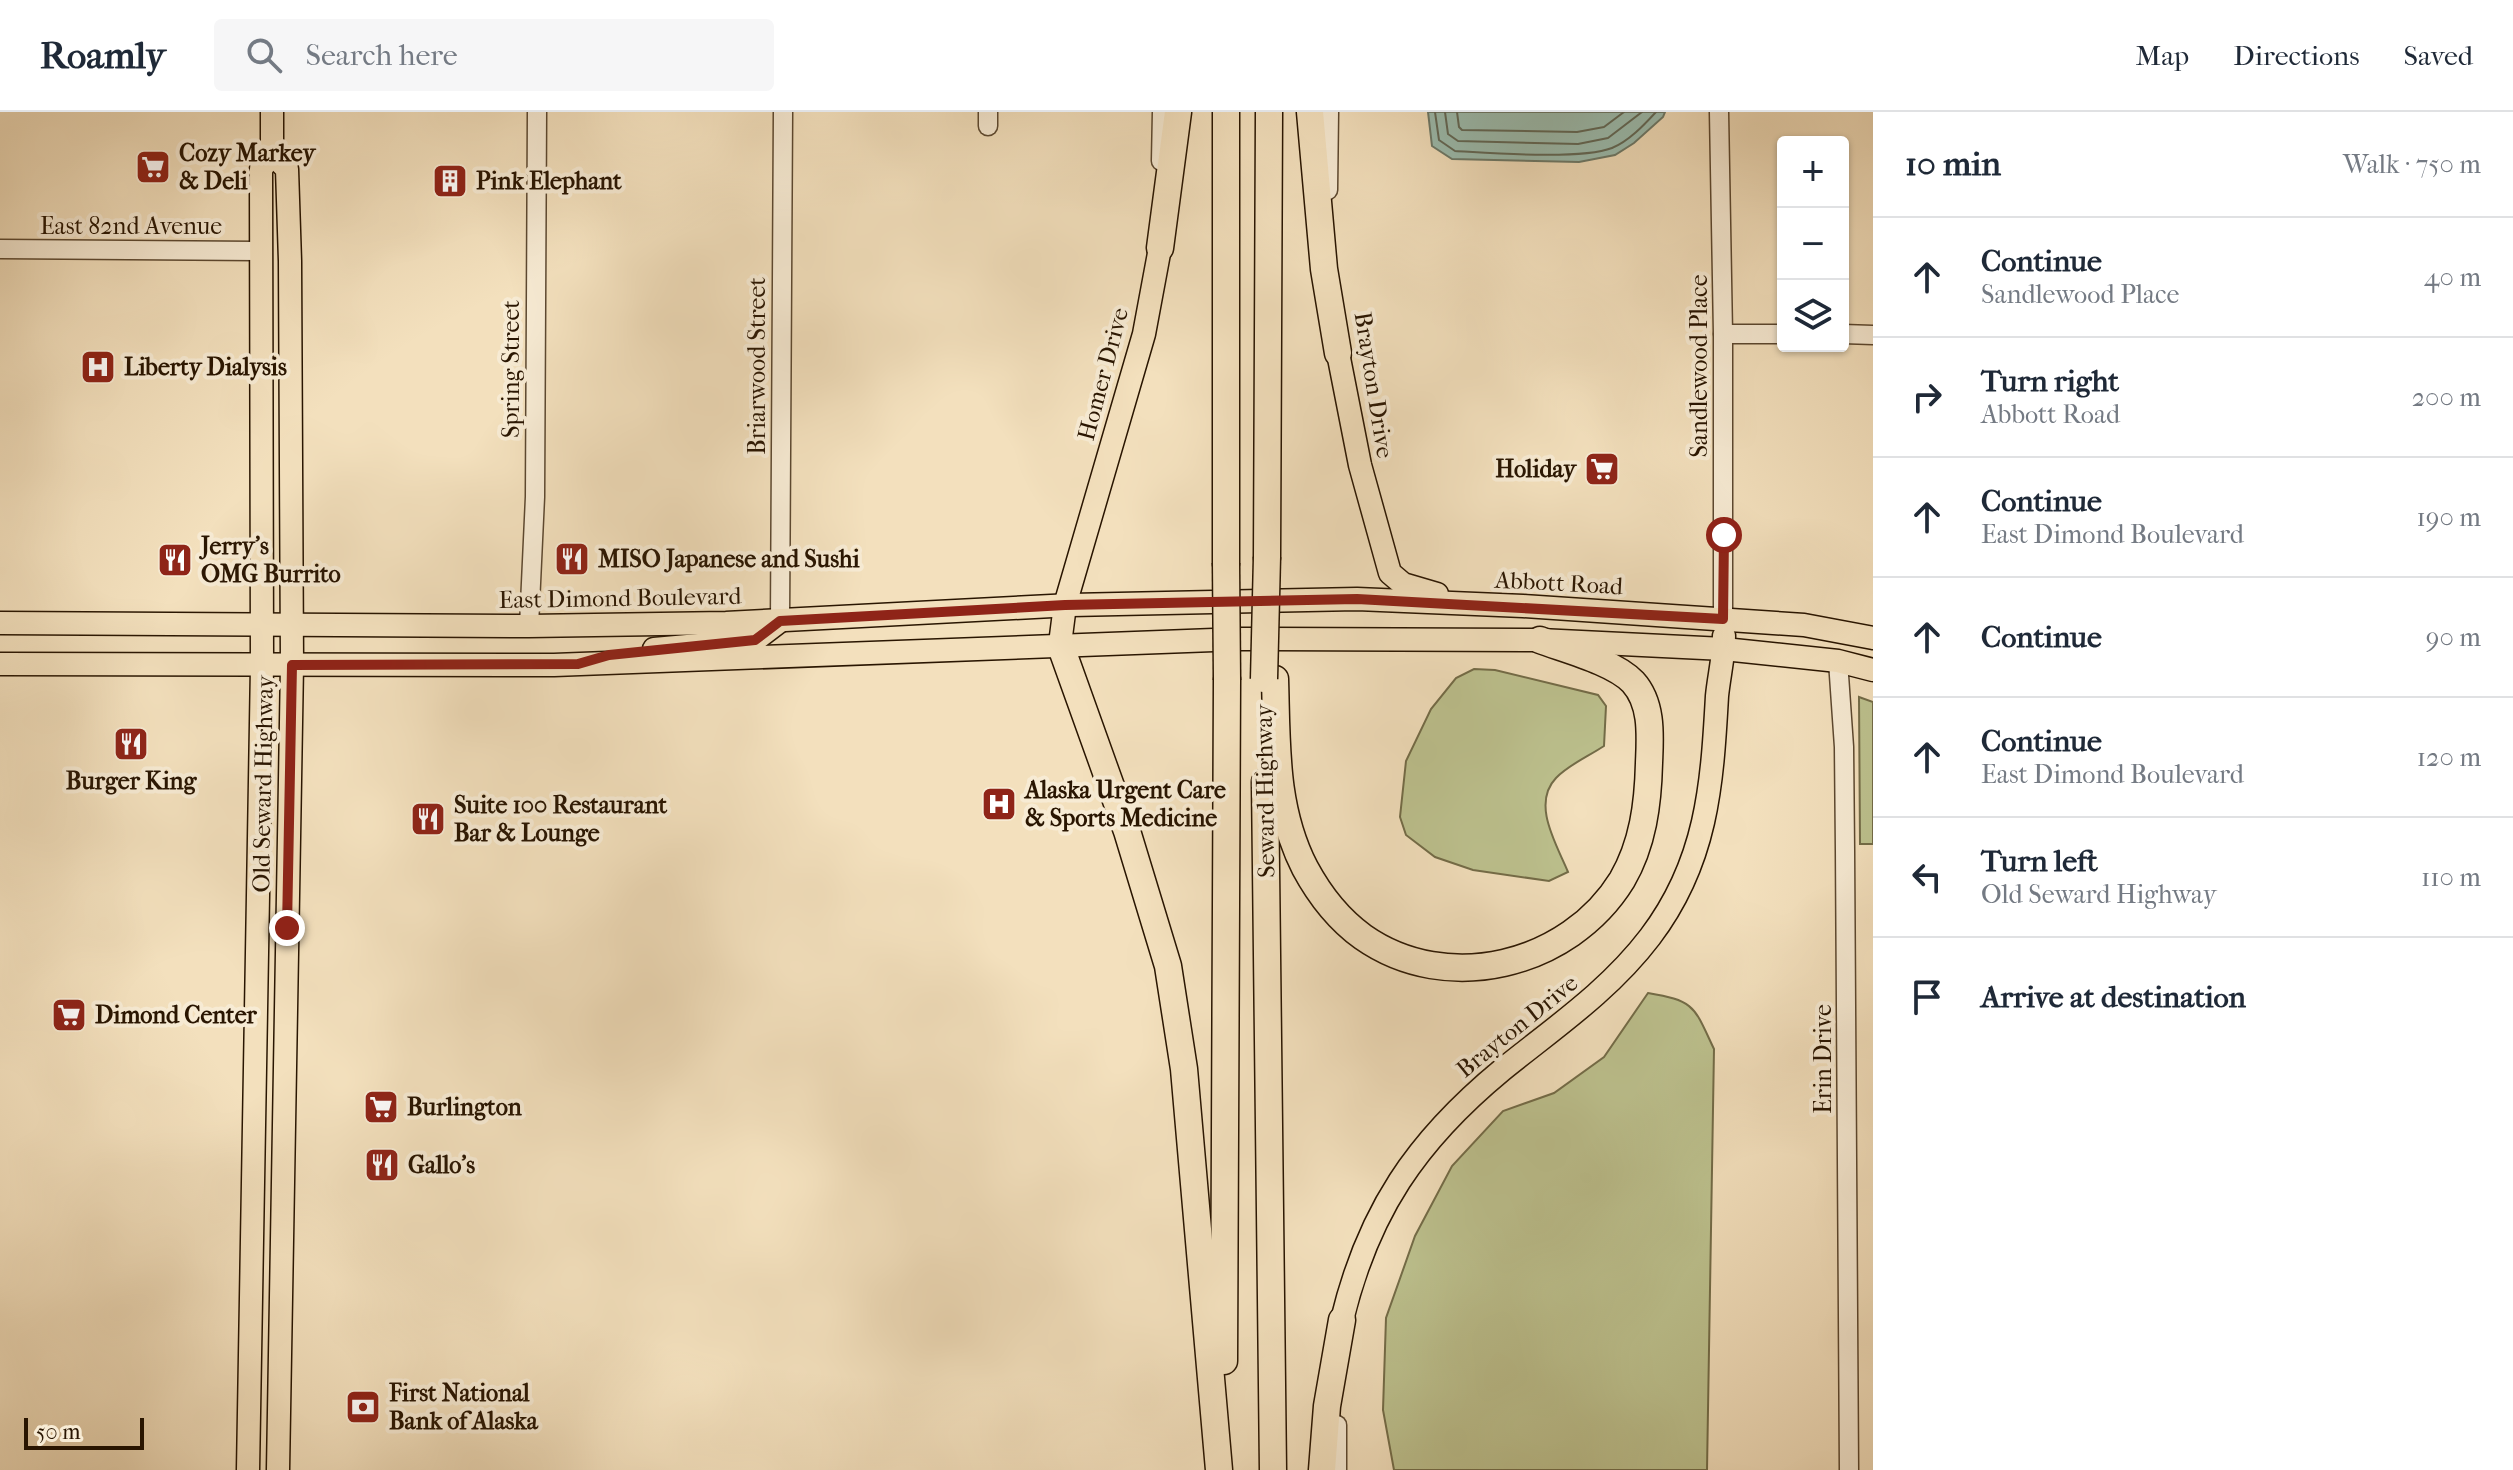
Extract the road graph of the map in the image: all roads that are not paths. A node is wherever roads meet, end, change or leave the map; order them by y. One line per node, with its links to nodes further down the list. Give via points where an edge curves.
1 (272, 112): 11 (main road, Old Seward Highway)
2 (537, 112): 30 (street, Spring Street)
3 (783, 112): 25 (street, Briarwood Street)
4 (1162, 112): 12 (street, Homer Drive)
5 (1178, 112): 12 (highway)
6 (1226, 112): 49 (highway, Seward Highway, bridge)
7 (1269, 112): 42 (highway, Seward Highway, bridge)
8 (1310, 112): 19 (highway, via 1324,269)
9 (1329, 112): 19 (street, Brayton Drive, via 1329,223)
10 (1719, 112): 15 (street, Sandlewood Place)
11 (272, 154): 14 (main road, Old Seward Highway, via 261,169); 20 (main road, Old Seward Highway, via 287,169)
12 (1160, 248): 23 (main road, Homer Drive, via 1144,334)
13 (0, 249): 14 (street, East 82nd Avenue)
14 (262, 251): 20 (main road, via 274,275 278,369); 28 (main road, Old Seward Highway)
15 (1723, 334): 16 (street); 24 (street, Sandlewood Place)
16 (1777, 334)
17 (1849, 334): 18 (street)
18 (1873, 335)
19 (1338, 353): 22 (main road, Brayton Drive, via 1360,465 1390,573 1403,584)
20 (291, 432): 29 (main road, Old Seward Highway)
21 (1241, 603): 22 (main road, Abbott Road, via 1357,599); 23 (main road, East Dimond Boulevard)
22 (1473, 604): 24 (main road, Abbott Road)
23 (1065, 605): 25 (main road, East Dimond Boulevard); 34 (main road, Homer Drive)
24 (1723, 619): 32 (main road, Abbott Road, via 1804,625); 35 (main road, Brayton Drive)
25 (780, 621): 30 (main road, East Dimond Boulevard); 38 (main road, via 755,640 609,655)
26 (0, 623): 27 (main road, East Dimond Boulevard)
27 (75, 623): 28 (main road, East Dimond Boulevard); 31 (main road)
28 (262, 624): 29 (main road, East Dimond Boulevard); 40 (main road, Old Seward Highway)
29 (292, 624): 30 (main road, East Dimond Boulevard); 39 (main road, Old Seward Highway)
30 (529, 626)
31 (0, 634)
32 (1873, 638)
33 (1540, 640): 34 (main road); 35 (main road); 42 (highway, via 1617,670 1637,687 1650,736 1642,830 1622,879 1583,925 1526,958 1486,967 1446,967 1404,958 1361,936 1330,907 1304,866 1282,807)
34 (1060, 644): 38 (main road); 49 (highway, via 1127,831 1168,966 1184,1069)
35 (1724, 649): 36 (main road); 45 (main road, Brayton Drive, via 1707,810 1674,899 1615,978 1482,1087 1422,1149 1375,1222)
36 (1838, 661): 41 (main road); 46 (street, Erin Drive, via 1844,747)
37 (0, 664): 40 (main road)
38 (578, 664): 39 (main road)
39 (292, 665): 40 (main road); 44 (main road, Old Seward Highway)
40 (262, 666): 43 (main road, Old Seward Highway)
41 (1873, 670)
42 (1270, 679): 50 (highway, Seward Highway)
43 (253, 1131): 44 (main road, via 267,1144 267,1208); 47 (main road, Old Seward Highway)
44 (281, 1285): 48 (main road, Old Seward Highway)
45 (1342, 1320): 51 (highway); 52 (street, Brayton Drive)
46 (1849, 1463)
47 (248, 1470)
48 (278, 1470)
49 (1221, 1470)
50 (1273, 1470)
51 (1322, 1470)
52 (1337, 1470)

